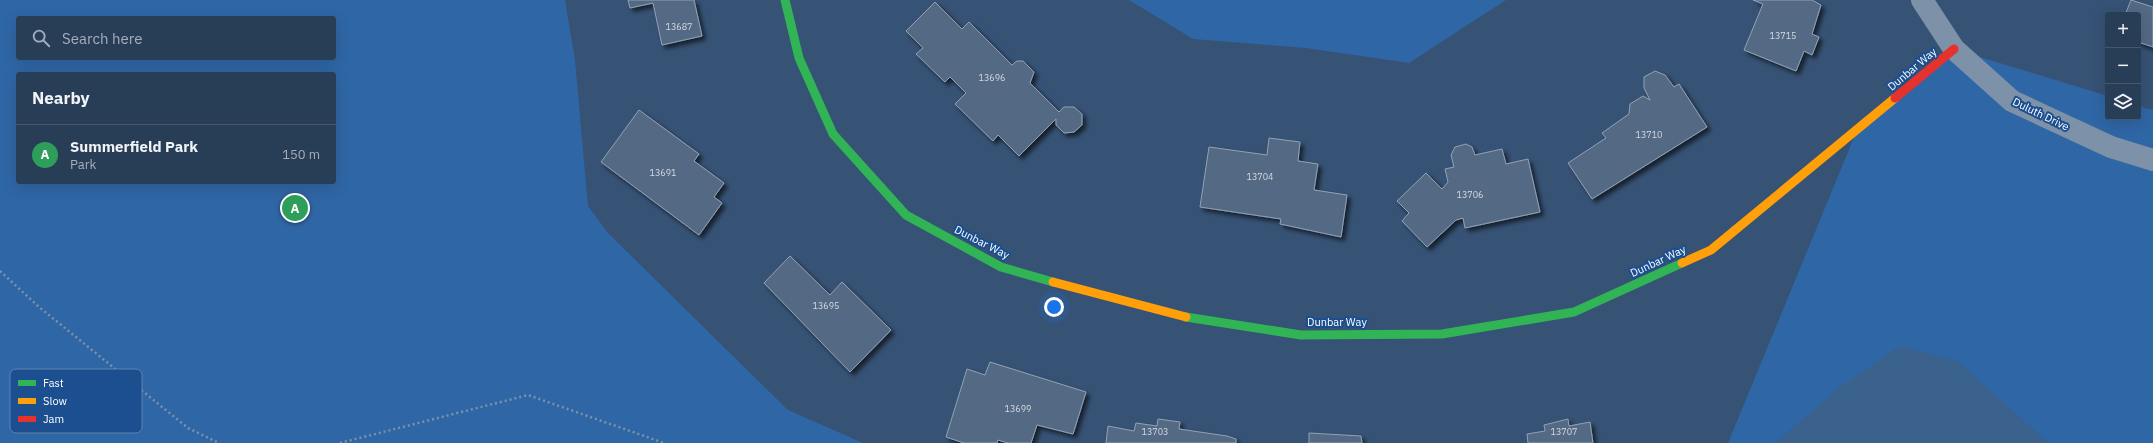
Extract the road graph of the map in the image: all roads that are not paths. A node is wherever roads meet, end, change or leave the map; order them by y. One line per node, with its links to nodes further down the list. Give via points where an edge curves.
1 (785, 0): 3 (street, Dunbar Way, via 799,58 833,134 906,216 1001,267 1176,316 1301,335 1442,334 1574,312 1711,250)
2 (1922, 0): 3 (street, Duluth Drive)
3 (1954, 50): 4 (street, Duluth Drive, via 2012,101 2111,147)
4 (2153, 160)

